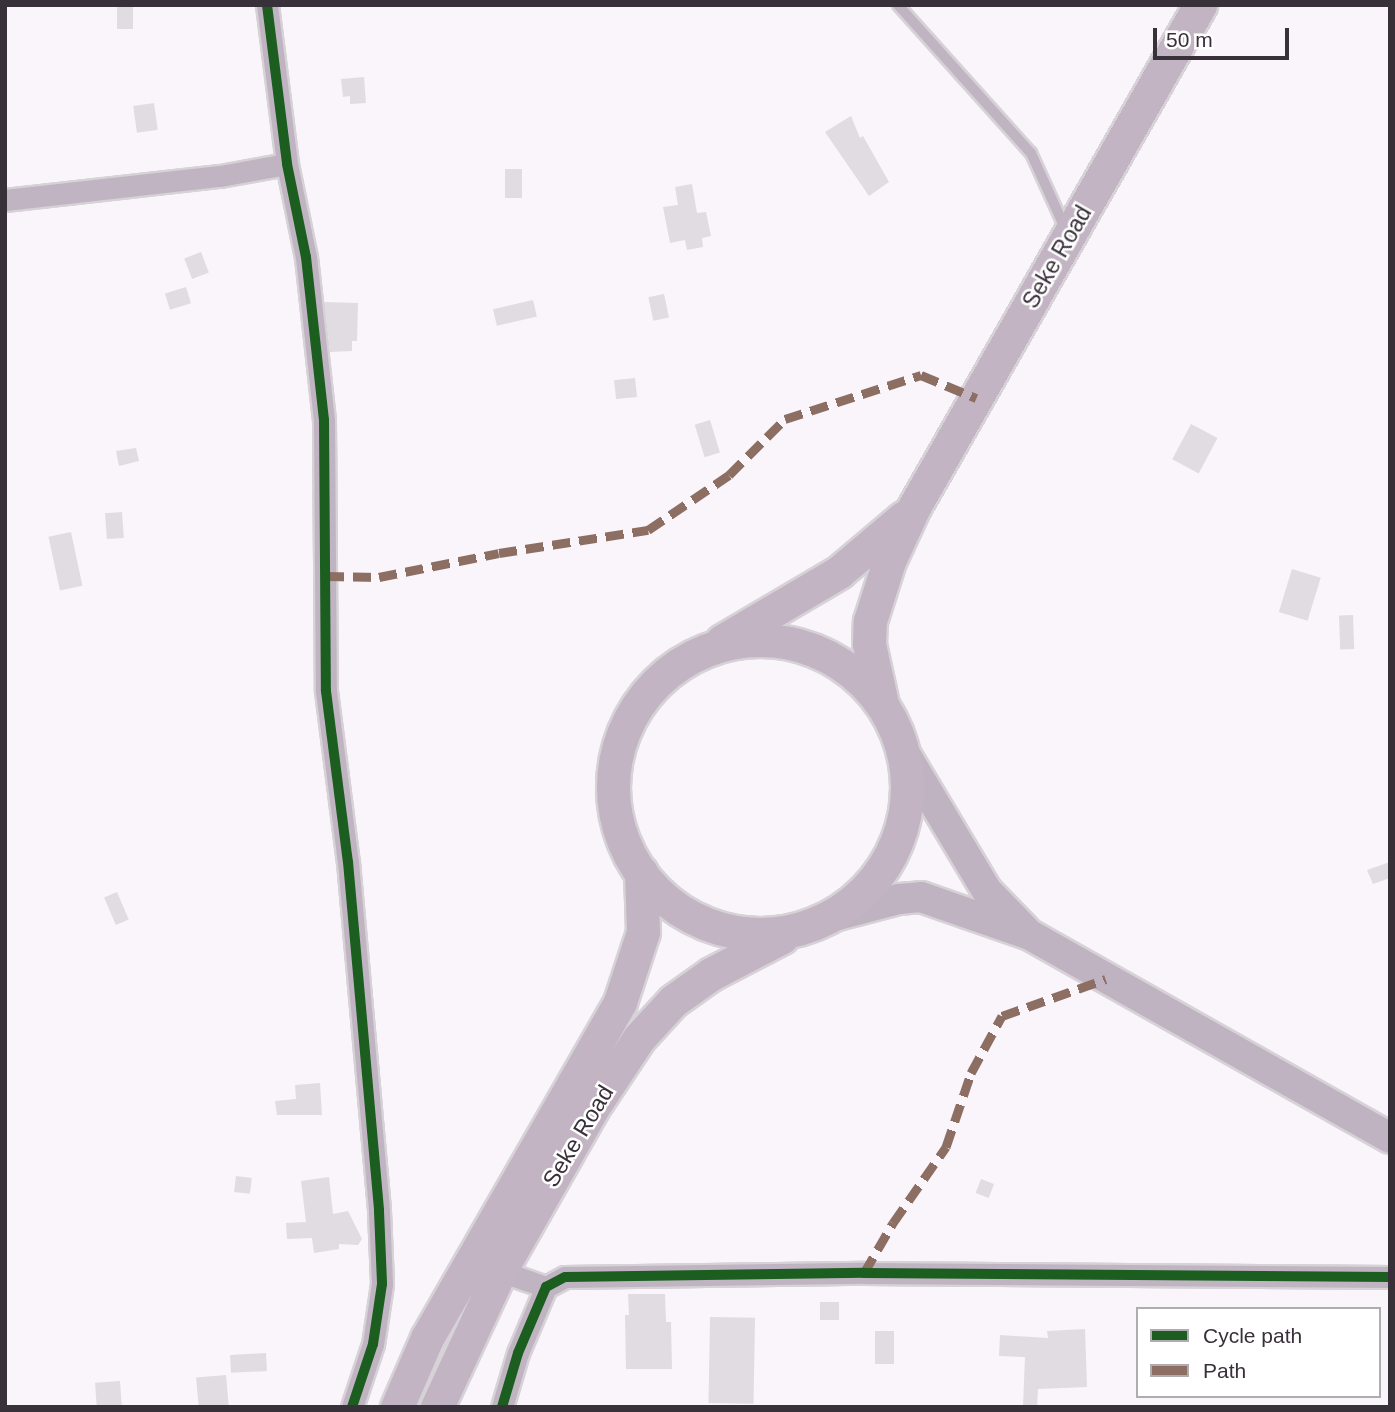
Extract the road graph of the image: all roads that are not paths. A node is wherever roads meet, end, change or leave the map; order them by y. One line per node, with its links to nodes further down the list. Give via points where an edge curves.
1 (267, 5): 4 (street)
2 (898, 5): 6 (lane, via 1031,153)
3 (1200, 5): 6 (main road, Seke Road)
4 (287, 164): 5 (street); 19 (street, via 306,257 324,420 326,691 348,862 379,1211 382,1284 373,1344)
5 (5, 200)
6 (1069, 237): 7 (main road, Seke Road)
7 (913, 509): 8 (main road, via 839,572); 9 (main road, via 889,561 870,621 869,644)
8 (707, 650): 9 (main road, Seke Road, via 739,641 772,640 805,647 844,667); 11 (main road, Seke Road, via 658,681 639,704 616,759 617,818)
9 (883, 706): 10 (main road, Seke Road)
10 (902, 749): 12 (main road, Seke Road, via 905,813 896,844 881,872); 14 (street, via 987,891)
11 (641, 872): 13 (main road, Seke Road, via 667,900 708,925 736,933); 20 (main road, Seke Road, via 643,932 620,1002 427,1338)
12 (834, 916): 13 (main road, Seke Road); 14 (street, via 921,897)
13 (793, 931): 16 (main road, Seke Road, via 710,974 673,1001 639,1038 592,1109)
14 (1030, 935): 15 (street)
15 (1390, 1138)
16 (500, 1271): 18 (street); 21 (main road, Seke Road)
17 (1390, 1278): 18 (street, via 864,1273 565,1277)
18 (546, 1287): 22 (street, via 518,1353)
19 (352, 1407)
20 (397, 1407)
21 (437, 1407)
22 (502, 1407)

